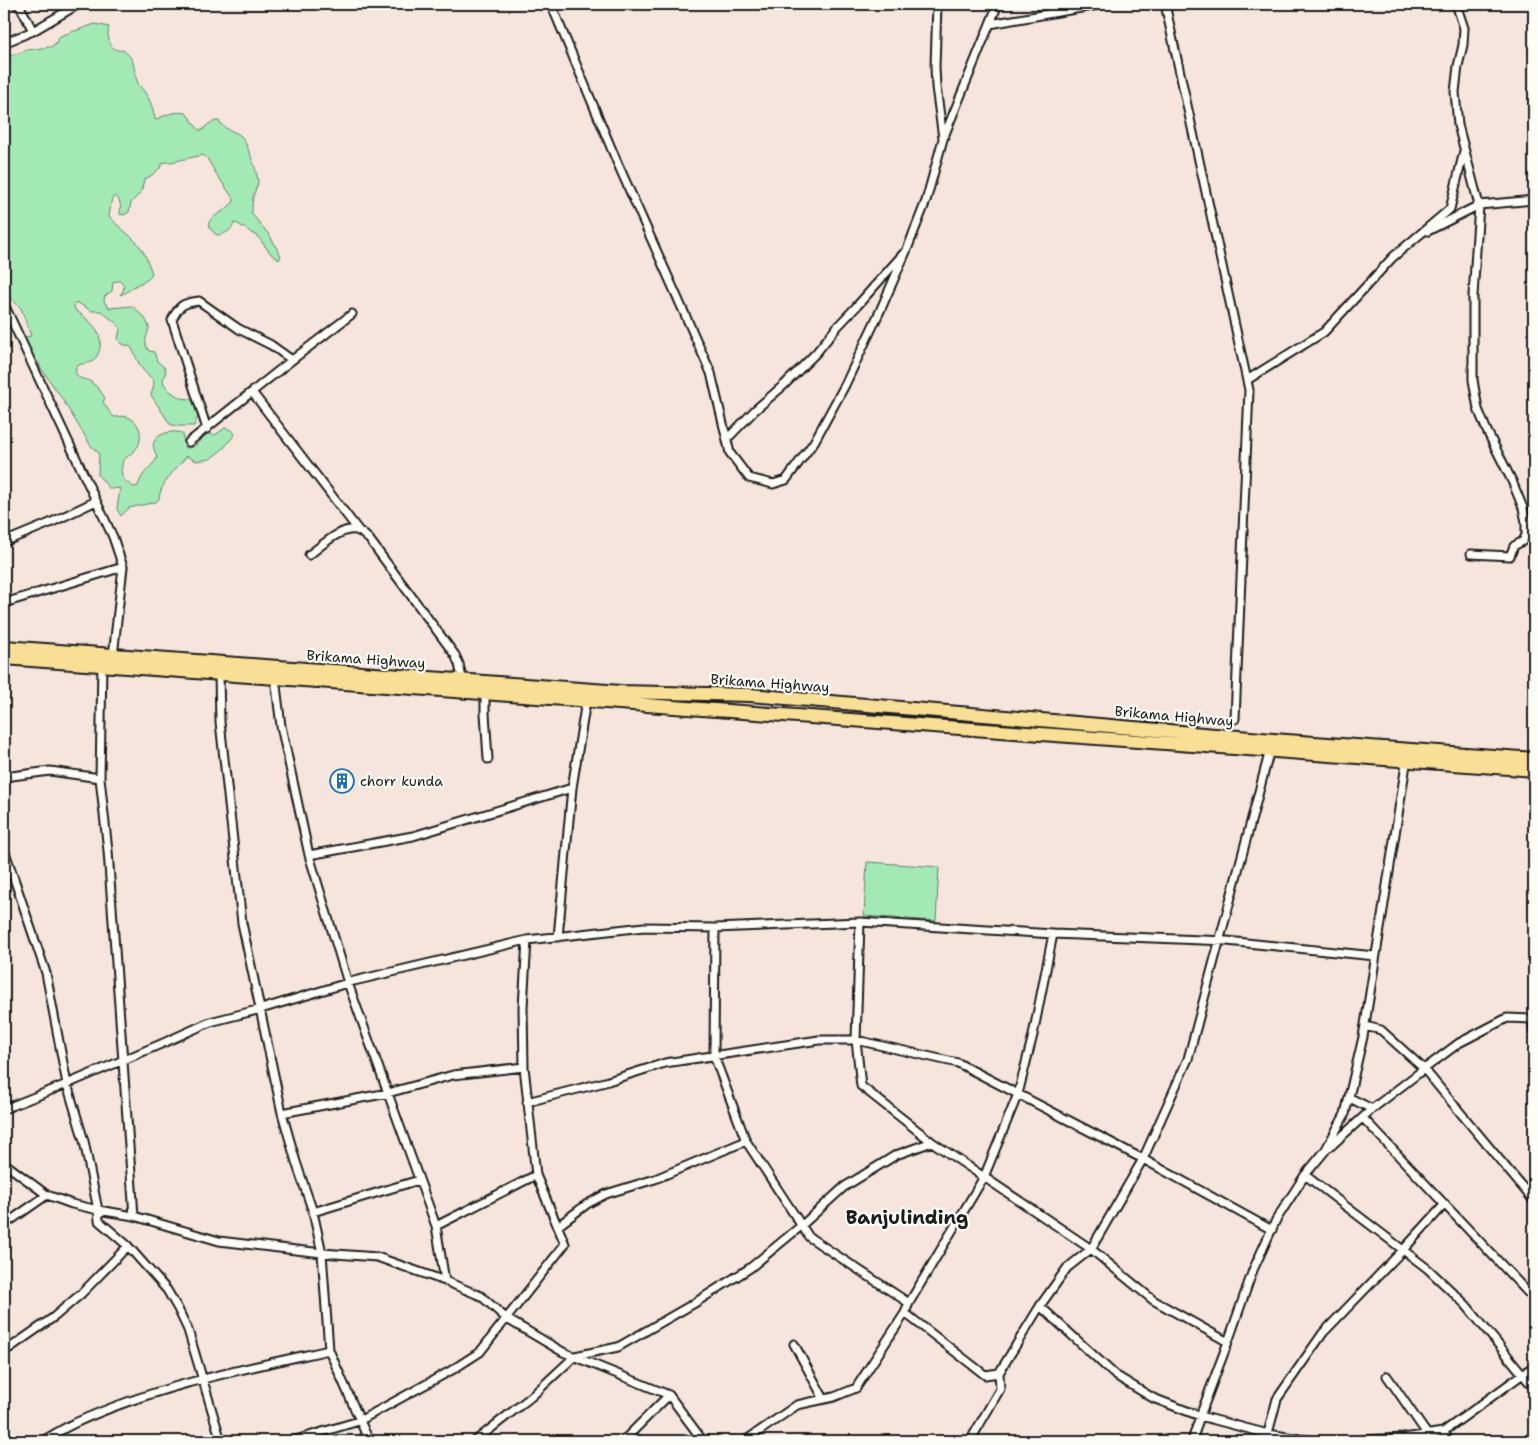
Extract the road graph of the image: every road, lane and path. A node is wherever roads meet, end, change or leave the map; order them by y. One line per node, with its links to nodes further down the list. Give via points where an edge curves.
1 (18, 4): 10 (street)
2 (79, 4): 10 (street)
3 (551, 4): 24 (street, via 711,373)
4 (937, 4): 12 (street, via 935,66)
5 (998, 4): 9 (street)
6 (1104, 4): 9 (street)
7 (1165, 4): 21 (street)
8 (1456, 4): 13 (street, via 1464,28 1455,92 1458,125)
9 (990, 24): 12 (street)
10 (32, 31): 11 (street)
11 (4, 42)
12 (943, 139): 17 (street, via 926,201)
13 (1465, 150): 15 (street); 16 (street, via 1450,209)
14 (1534, 200): 15 (street)
15 (1479, 205): 16 (street); 29 (street, via 1473,296 1473,380 1478,409 1523,508 1526,535 1514,546 1510,556)
16 (1417, 237): 21 (street, via 1393,257 1324,332)
17 (908, 248): 24 (street, via 816,353); 24 (street, via 845,385 814,442 786,480 773,484 749,478 730,453)
18 (4, 304): 26 (street)
19 (352, 314): 20 (street)
20 (292, 360): 22 (street); 23 (street, via 199,301 186,303 172,320)
21 (1247, 380): 43 (street)
22 (252, 392): 23 (street); 27 (street)
23 (207, 429): 25 (street)
24 (727, 439)
25 (189, 442)
26 (96, 501): 28 (street); 31 (street, via 113,537)
27 (359, 531): 30 (street, via 342,531); 40 (street, via 369,539 455,655)
28 (4, 542)
29 (1471, 554)
30 (310, 555)
31 (122, 567): 32 (street); 35 (street)
32 (4, 604)
33 (4, 647): 34 (highway, Brikama Highway)
34 (17, 654): 35 (highway, Brikama Highway); 36 (highway, Brikama Highway); 37 (highway, Brikama Highway)
35 (113, 656): 40 (highway, Brikama Highway)
36 (4, 658)
37 (102, 665): 38 (highway, Brikama Highway); 50 (street)
38 (219, 674): 39 (highway, Brikama Highway); 62 (street, via 220,722 242,923)
39 (275, 678): 40 (highway, Brikama Highway); 53 (street, via 281,726)
40 (463, 686): 41 (highway, Brikama Highway); 44 (highway, Brikama Highway, via 750,695)
41 (485, 693): 42 (highway, Brikama Highway); 46 (street)
42 (586, 701): 44 (highway, Brikama Highway); 51 (street)
43 (1235, 719)
44 (1272, 745): 45 (highway, Brikama Highway); 59 (street)
45 (1408, 755): 47 (highway, Brikama Highway); 48 (highway, Brikama Highway); 60 (street)
46 (488, 759)
47 (1534, 759)
48 (1534, 770)
49 (4, 778): 50 (street, via 50,771)
50 (100, 778): 68 (street)
51 (572, 788): 53 (street, via 413,836); 57 (street)
52 (4, 849): 71 (street, via 46,972)
53 (309, 855): 61 (street)
54 (860, 922): 55 (street); 56 (street); 66 (street)
55 (716, 928): 57 (street, via 644,927); 67 (street)
56 (1053, 934): 59 (street); 73 (street)
57 (558, 937): 58 (street)
58 (527, 940): 61 (street); 69 (street)
59 (1221, 940): 60 (street); 83 (street, via 1188,1059)
60 (1375, 956): 64 (street)
61 (348, 983): 62 (street); 72 (street)
62 (261, 1009): 68 (street, via 210,1022); 78 (street)
63 (1533, 1019): 65 (street); 70 (street, via 1507,1018 1459,1043)
64 (1364, 1026): 70 (street, via 1381,1030); 74 (street)
65 (1534, 1035)
66 (856, 1040): 67 (street, via 819,1040); 73 (street, via 958,1063); 81 (street, via 861,1086)
67 (714, 1056): 75 (street, via 665,1063); 80 (street)
68 (123, 1060): 71 (street); 94 (street)
69 (524, 1067): 72 (street, via 453,1075); 75 (street)
70 (1424, 1069): 77 (street); 90 (street)
71 (67, 1084): 76 (street); 92 (street, via 84,1141)
72 (388, 1092): 78 (street); 88 (street)
73 (1018, 1094): 83 (street); 87 (street)
74 (1350, 1098): 77 (street); 82 (street)
75 (527, 1102): 85 (street)
76 (4, 1109)
77 (1372, 1110): 79 (street)
78 (282, 1113): 93 (street)
79 (1363, 1118): 82 (street); 91 (street)
80 (746, 1141): 97 (street, via 655,1179 606,1194); 98 (street)
81 (932, 1142): 87 (street); 98 (street, via 896,1155 868,1171 844,1187)
82 (1325, 1151): 86 (street)
83 (1143, 1159): 99 (street); 101 (street)
84 (4, 1163): 89 (street)
85 (536, 1175): 96 (street); 97 (street)
86 (1306, 1176): 99 (street); 102 (street)
87 (984, 1177): 101 (street); 106 (street)
88 (420, 1180): 93 (street); 96 (street)
89 (47, 1194): 92 (street); 95 (street)
90 (1534, 1201)
91 (1445, 1204): 102 (street); 105 (street)
92 (98, 1210): 94 (street); 100 (street, via 99,1221)
93 (313, 1212): 103 (street)
94 (134, 1216): 103 (street, via 219,1240)
95 (4, 1225)
96 (436, 1226): 104 (street)
97 (558, 1226): 109 (street, via 565,1244)
98 (801, 1226): 106 (street, via 809,1237); 114 (street, via 750,1268 693,1304 618,1347)
99 (1272, 1230): 110 (street, via 1253,1270)
100 (128, 1246): 113 (street, via 54,1317); 119 (street, via 167,1290 178,1309 188,1330)
101 (1091, 1249): 107 (street, via 1067,1268); 110 (street, via 1153,1300)
102 (1403, 1250): 117 (street, via 1466,1305); 127 (street, via 1323,1333 1296,1369 1277,1399)
103 (322, 1252): 104 (street, via 377,1257); 112 (street)
104 (444, 1281): 109 (street, via 481,1296)
105 (1534, 1299)
106 (909, 1303): 108 (street)
107 (1040, 1306): 116 (street); 123 (street, via 1115,1375 1153,1398)
108 (904, 1313): 116 (street, via 985,1374); 122 (street, via 856,1388)
109 (507, 1319): 114 (street, via 562,1352); 124 (street, via 480,1352)
110 (1228, 1342): 123 (street)
111 (794, 1344): 122 (street)
112 (329, 1350): 119 (street); 124 (street)
113 (4, 1352)
114 (575, 1356): 121 (street); 132 (street, via 532,1396)
115 (1534, 1366): 117 (street)
116 (999, 1373): 136 (street, via 1000,1389)
117 (1524, 1374): 120 (street); 125 (street)
118 (1387, 1376): 126 (street)
119 (202, 1378): 128 (street, via 74,1423); 129 (street)
120 (1534, 1388)
121 (669, 1395): 133 (street); 134 (street)
122 (824, 1399): 135 (street, via 797,1405)
123 (1200, 1416): 127 (street); 137 (street)
124 (359, 1421): 130 (street); 131 (street)
125 (1444, 1432): 126 (street); 140 (street)
126 (1427, 1434): 139 (street)
127 (1267, 1438): 138 (street)
128 (42, 1441)
129 (221, 1441)
130 (292, 1441)
131 (369, 1441)
132 (475, 1441)
133 (623, 1441)
134 (703, 1441)
135 (744, 1441)
136 (970, 1441)
137 (1192, 1441)
138 (1314, 1441)
139 (1340, 1441)
140 (1450, 1441)

